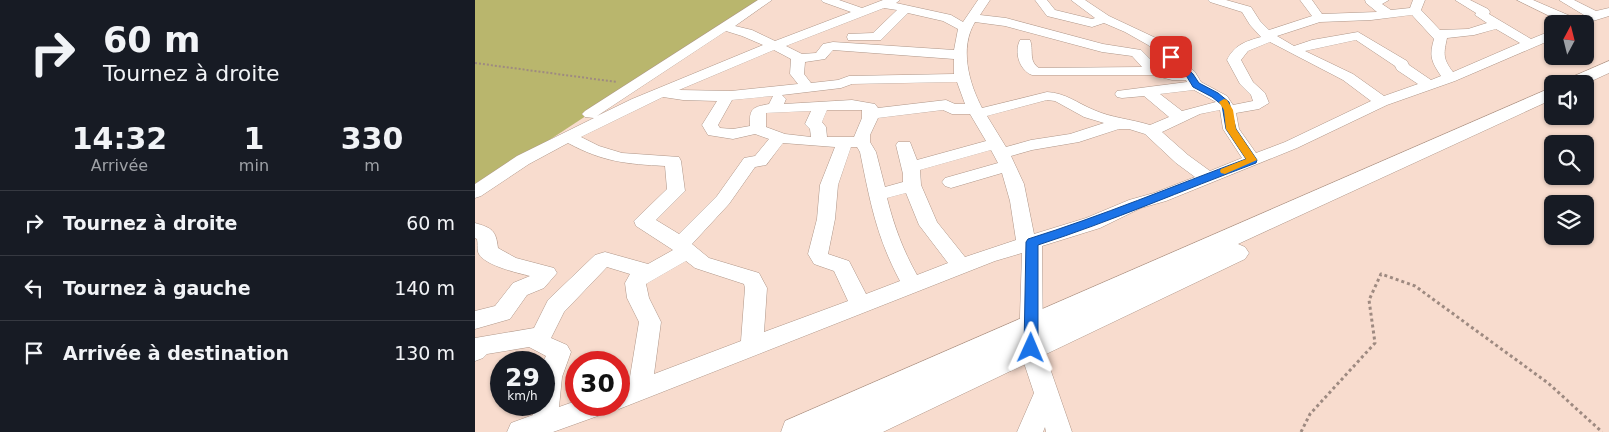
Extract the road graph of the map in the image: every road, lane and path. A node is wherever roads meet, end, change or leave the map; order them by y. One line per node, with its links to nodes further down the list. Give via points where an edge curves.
1 (766, 0): 28 (street)
2 (827, 0): 17 (street)
3 (984, 0): 26 (street)
4 (1041, 0): 25 (street, via 1051,14 1092,23)
5 (1077, 0): 25 (street)
6 (1214, 0): 15 (street)
7 (1306, 0): 24 (street)
8 (1383, 0): 19 (street, via 1370,2)
9 (1461, 0): 27 (street, via 1484,12 1481,15)
10 (1523, 0): 20 (street)
11 (1565, 0): 21 (street)
12 (1601, 0): 14 (street)
13 (932, 3): 23 (street)
14 (1609, 3)
15 (1250, 5): 31 (street, via 1253,22)
16 (1415, 7): 19 (street); 22 (street, via 1379,28); 30 (street)
17 (878, 8): 23 (street); 29 (street); 29 (street, via 876,38 838,35)
18 (1609, 12): 21 (street)
19 (1389, 14): 22 (street)
20 (1556, 15)
21 (1594, 15)
22 (1357, 16): 24 (street)
23 (947, 18): 26 (street)
24 (1319, 18): 31 (street)
25 (1105, 19): 37 (street, via 1147,38)
26 (969, 23): 40 (street, via 1006,22 1085,44); 41 (street)
27 (1496, 24): 30 (street, via 1482,31); 35 (street)
28 (725, 27): 36 (street, via 747,33); 51 (street)
29 (815, 29): 32 (street)
30 (1438, 34): 48 (street, via 1441,38 1437,51 1439,63)
31 (1268, 37): 38 (street); 63 (street, via 1242,48 1236,53 1235,60 1261,102 1254,106)
32 (794, 38): 36 (street); 39 (street)
33 (1544, 38): 35 (street)
34 (1025, 43): 45 (street, via 1024,59 1031,70 1037,72)
35 (1531, 44): 48 (street)
36 (775, 47): 42 (street); 57 (street)
37 (1160, 48): 40 (street); 49 (street)
38 (1295, 50): 52 (street, via 1358,36); 61 (street, via 1348,77)
39 (824, 51): 41 (street, via 877,60); 42 (street)
40 (1138, 54): 45 (street)
41 (961, 58): 47 (street)
42 (798, 59): 53 (street, via 797,74)
43 (475, 63): 51 (path)
44 (1609, 66): 46 (main road)
45 (1154, 71): 49 (street)
46 (1590, 75)
47 (962, 78): 53 (street, via 849,80 841,84); 65 (street)
48 (1450, 78): 52 (street)
49 (1193, 80): 56 (street); 63 (street)
50 (1609, 80): 54 (main road)
51 (635, 84): 78 (street)
52 (1429, 85): 61 (street)
53 (807, 87): 55 (street)
54 (1594, 87)
55 (782, 90): 59 (street); 64 (street)
56 (1147, 91): 58 (street); 68 (street)
57 (661, 92): 59 (street, via 687,96); 72 (street)
58 (1122, 94)
59 (728, 95): 70 (street, via 711,125 714,132 733,134)
60 (1544, 96): 94 (main road)
61 (1382, 102): 79 (street)
62 (821, 106): 64 (street); 67 (street, via 865,105 869,107); 74 (street, via 813,124 818,127)
63 (1227, 107): 68 (street, via 1195,111); 79 (street, via 1231,129)
64 (773, 108): 70 (street, via 757,114)
65 (977, 111): 67 (street, via 951,109 946,105); 69 (street, via 1054,96); 77 (street)
66 (1544, 111): 94 (main road)
67 (870, 114): 75 (street, via 862,135)
68 (1179, 118): 71 (street)
69 (1117, 124): 71 (street, via 1130,124); 77 (street, via 1073,139 1031,145)
70 (758, 129): 73 (street)
71 (1151, 131): 81 (street)
72 (567, 136): 78 (street); 87 (street, via 593,150 621,158 673,160 675,191 643,221)
73 (779, 137): 74 (street); 87 (street, via 760,161 750,162)
74 (819, 141): 75 (street)
75 (853, 142): 84 (street, via 868,152); 91 (street, via 829,185 818,254 821,259 844,268)
76 (904, 145): 80 (street)
77 (1002, 154): 80 (street); 82 (street); 86 (street, via 1016,188)
78 (523, 160): 83 (street)
79 (1252, 160): 81 (street)
80 (911, 176): 84 (street); 88 (street, via 929,225)
81 (1207, 178): 86 (street, via 1093,223)
82 (951, 182)
83 (475, 192)
84 (877, 195): 90 (street, via 895,253)
85 (475, 230): 92 (street, via 487,236 488,252 494,257 547,273 537,282 520,289 502,313)
86 (1029, 243): 88 (street); 94 (street)
87 (684, 248): 89 (street); 95 (street, via 703,263 752,279 756,288)
88 (961, 268): 90 (street)
89 (649, 272): 93 (street, via 601,260 556,306); 97 (street, via 635,283 638,298 650,322)
90 (913, 286): 91 (street)
91 (861, 306): 95 (street)
92 (475, 320)
93 (540, 336): 96 (street, via 481,345); 101 (street, via 538,342 559,352 550,377)
94 (1031, 338): 99 (street); 103 (main road); 104 (main road)
95 (752, 347): 97 (street)
96 (475, 351)
97 (640, 391): 98 (street)
98 (630, 394)
99 (1045, 395): 105 (street); 106 (street)
100 (565, 415): 101 (street)
101 (545, 422): 102 (street)
102 (520, 432)
103 (797, 432)
104 (849, 432)
105 (1030, 432)
106 (1059, 432)
107 (1301, 432): 108 (path, via 1310,414 1375,344 1369,300 1381,274 1415,286 1548,383)
108 (1602, 432)

